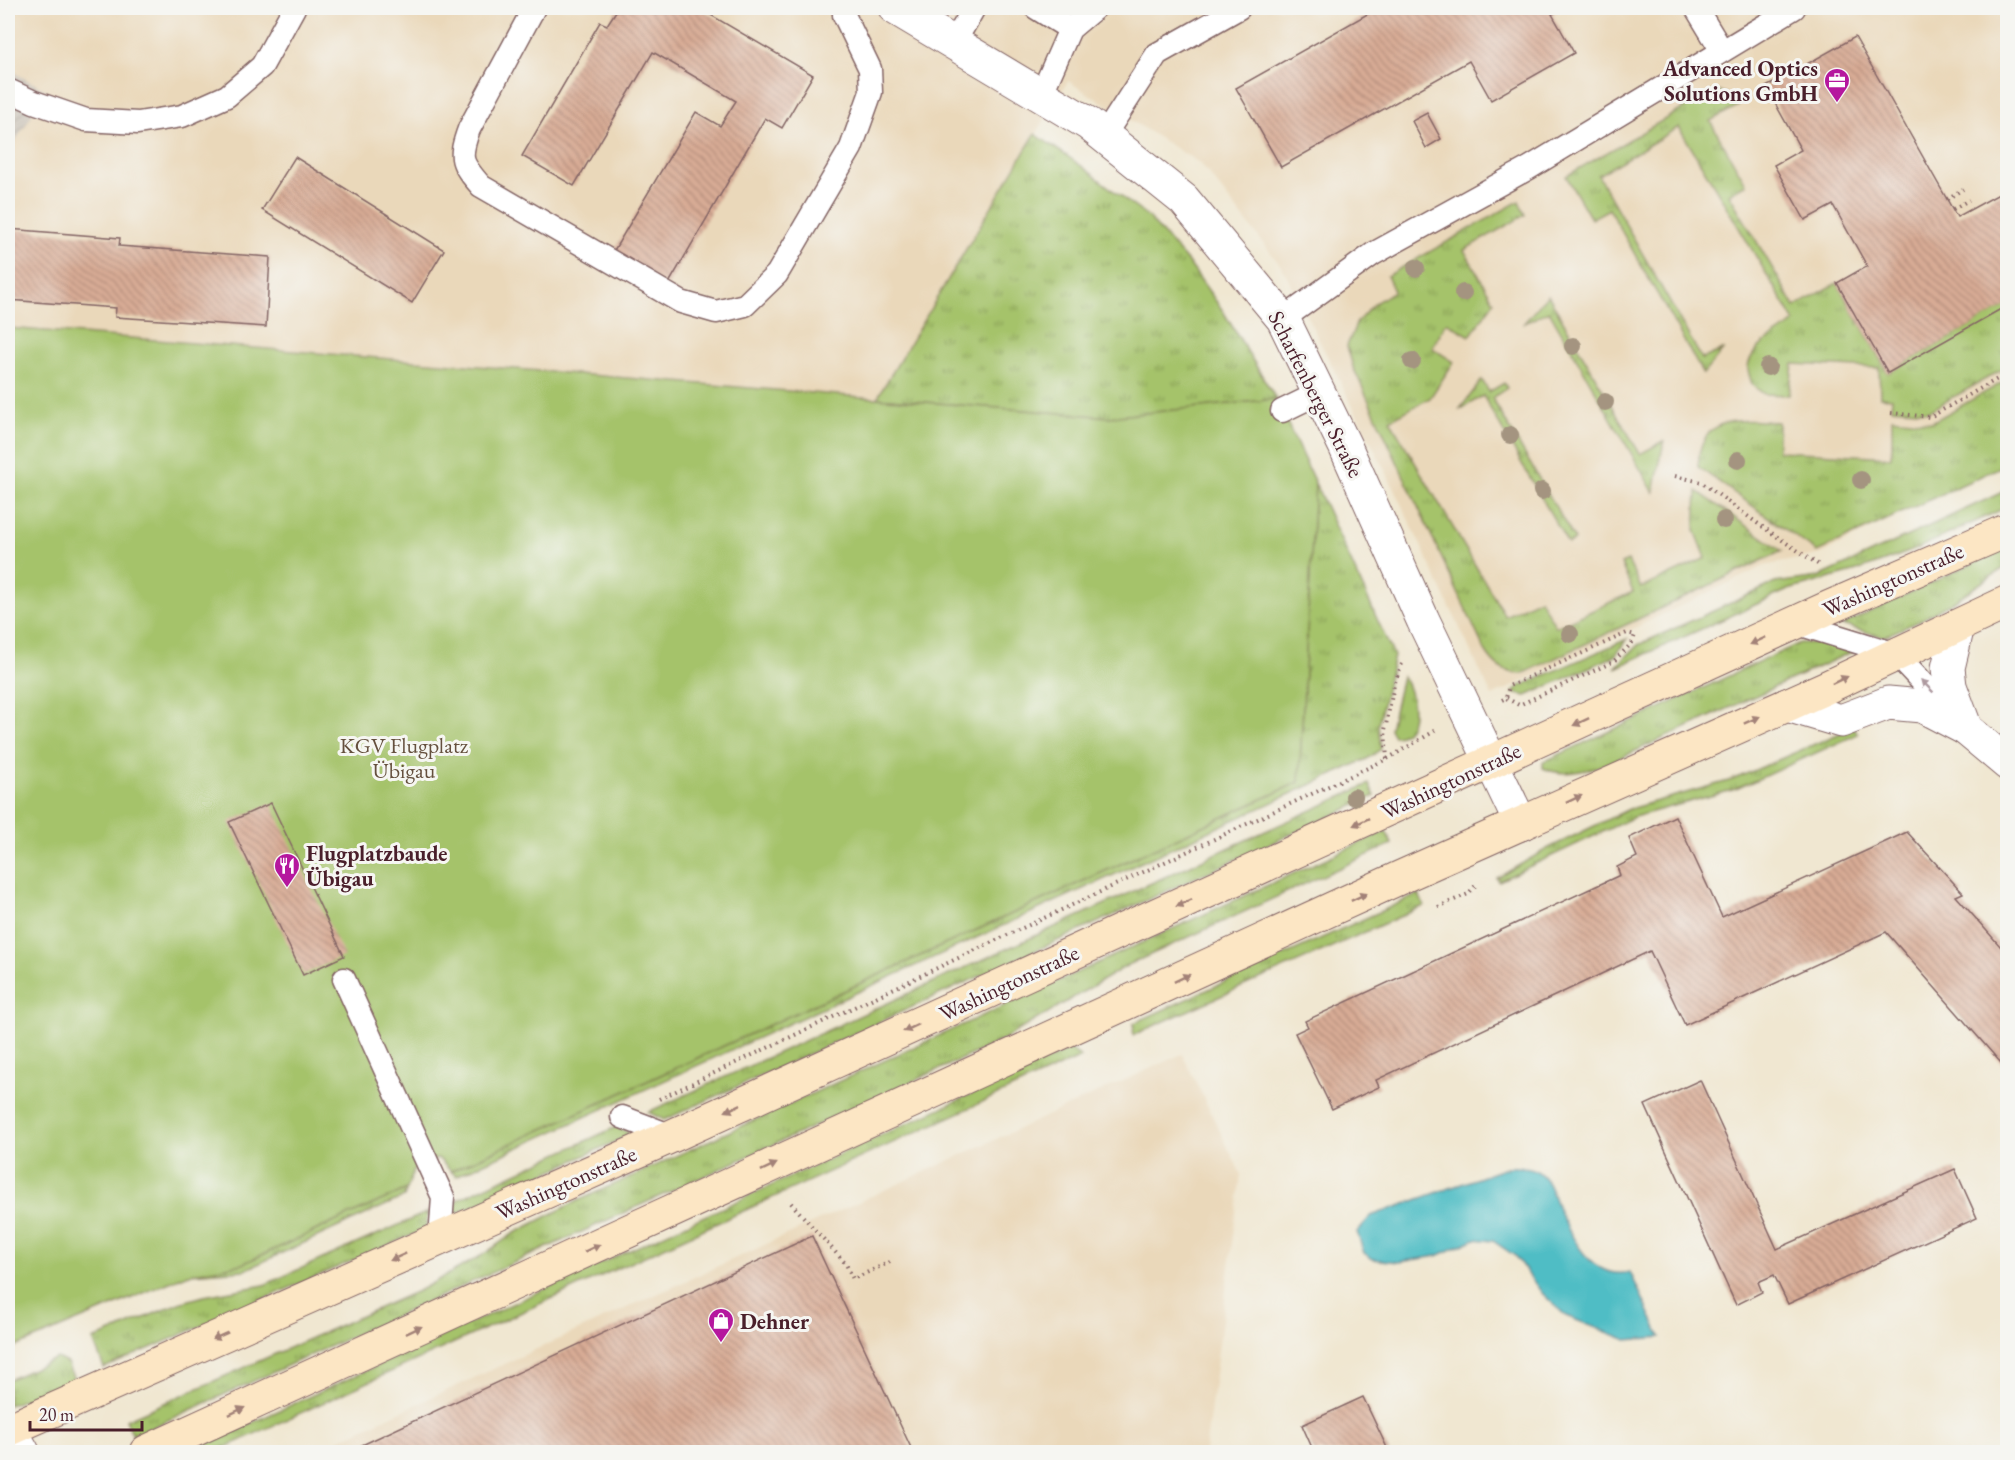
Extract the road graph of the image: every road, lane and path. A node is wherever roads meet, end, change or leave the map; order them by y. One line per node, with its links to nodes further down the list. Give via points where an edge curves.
1 (294, 8): 14 (lane, via 262,66 227,96 182,116 138,123 86,120)
2 (534, 8): 3 (lane, via 469,129 462,148 464,166 481,186 681,302 716,312 745,305 777,274 851,148 871,92 870,69 844,15)
3 (845, 8)
4 (895, 8): 12 (street, Scharfenberger Straße)
5 (974, 8): 12 (lane)
6 (1036, 8): 11 (lane)
7 (1095, 8): 11 (lane)
8 (1239, 8): 16 (lane, via 1156,54)
9 (1696, 8): 13 (lane)
10 (1794, 8): 13 (lane)
11 (1070, 29): 15 (lane)
12 (954, 43): 15 (street, Scharfenberger Straße)
13 (1722, 51): 21 (lane, via 1529,168 1373,254)
14 (8, 90)
15 (1041, 95): 16 (street, Scharfenberger Straße)
16 (1104, 136): 21 (street, Scharfenberger Straße, via 1184,200)
17 (1963, 189): 18 (path)
18 (1947, 199)
19 (1969, 200): 20 (path)
20 (1953, 209)
21 (1283, 319): 23 (street, Scharfenberger Straße)
22 (2007, 373): 25 (path, via 1930,417)
23 (1319, 393): 24 (lane); 30 (street, Scharfenberger Straße)
24 (1282, 411)
25 (1891, 413)
26 (1675, 476): 28 (path, via 1701,482)
27 (2007, 530): 31 (main road, Washingtonstraße)
28 (1819, 565)
29 (2007, 602): 32 (main road)
30 (1423, 620): 38 (path, via 1394,685 1385,730); 39 (street, Scharfenberger Straße)
31 (1795, 623): 33 (lane); 39 (main road, Washingtonstraße, one-way to 39)
32 (1958, 626): 33 (main road); 36 (street, via 1948,668 1950,686)
33 (1896, 654): 35 (main road, one-way to 33); 36 (lane, one-way to 33)
34 (1506, 698): 34 (path, via 1509,686 1627,633 1635,635 1613,662 1519,705)
35 (1787, 705): 36 (street, via 1841,721 1888,703 1922,706); 41 (main road, one-way to 35)
36 (1966, 729): 40 (street)
37 (1435, 731): 38 (path, Washingtonstraße)
38 (1387, 759): 45 (path, Washingtonstraße)
39 (1490, 763): 41 (street, Scharfenberger Straße); 46 (main road, Washingtonstraße, one-way to 46)
40 (2007, 765)
41 (1521, 824): 51 (main road, one-way to 41)
42 (1468, 894): 43 (path)
43 (1438, 907)
44 (344, 979): 48 (lane, via 443,1197)
45 (622, 1117): 46 (lane)
46 (672, 1136): 48 (main road, Washingtonstraße)
47 (791, 1203): 49 (path, via 846,1264 853,1279)
48 (440, 1239): 50 (main road, Washingtonstraße, one-way to 50)
49 (890, 1262)
50 (14, 1437)
51 (146, 1452)

